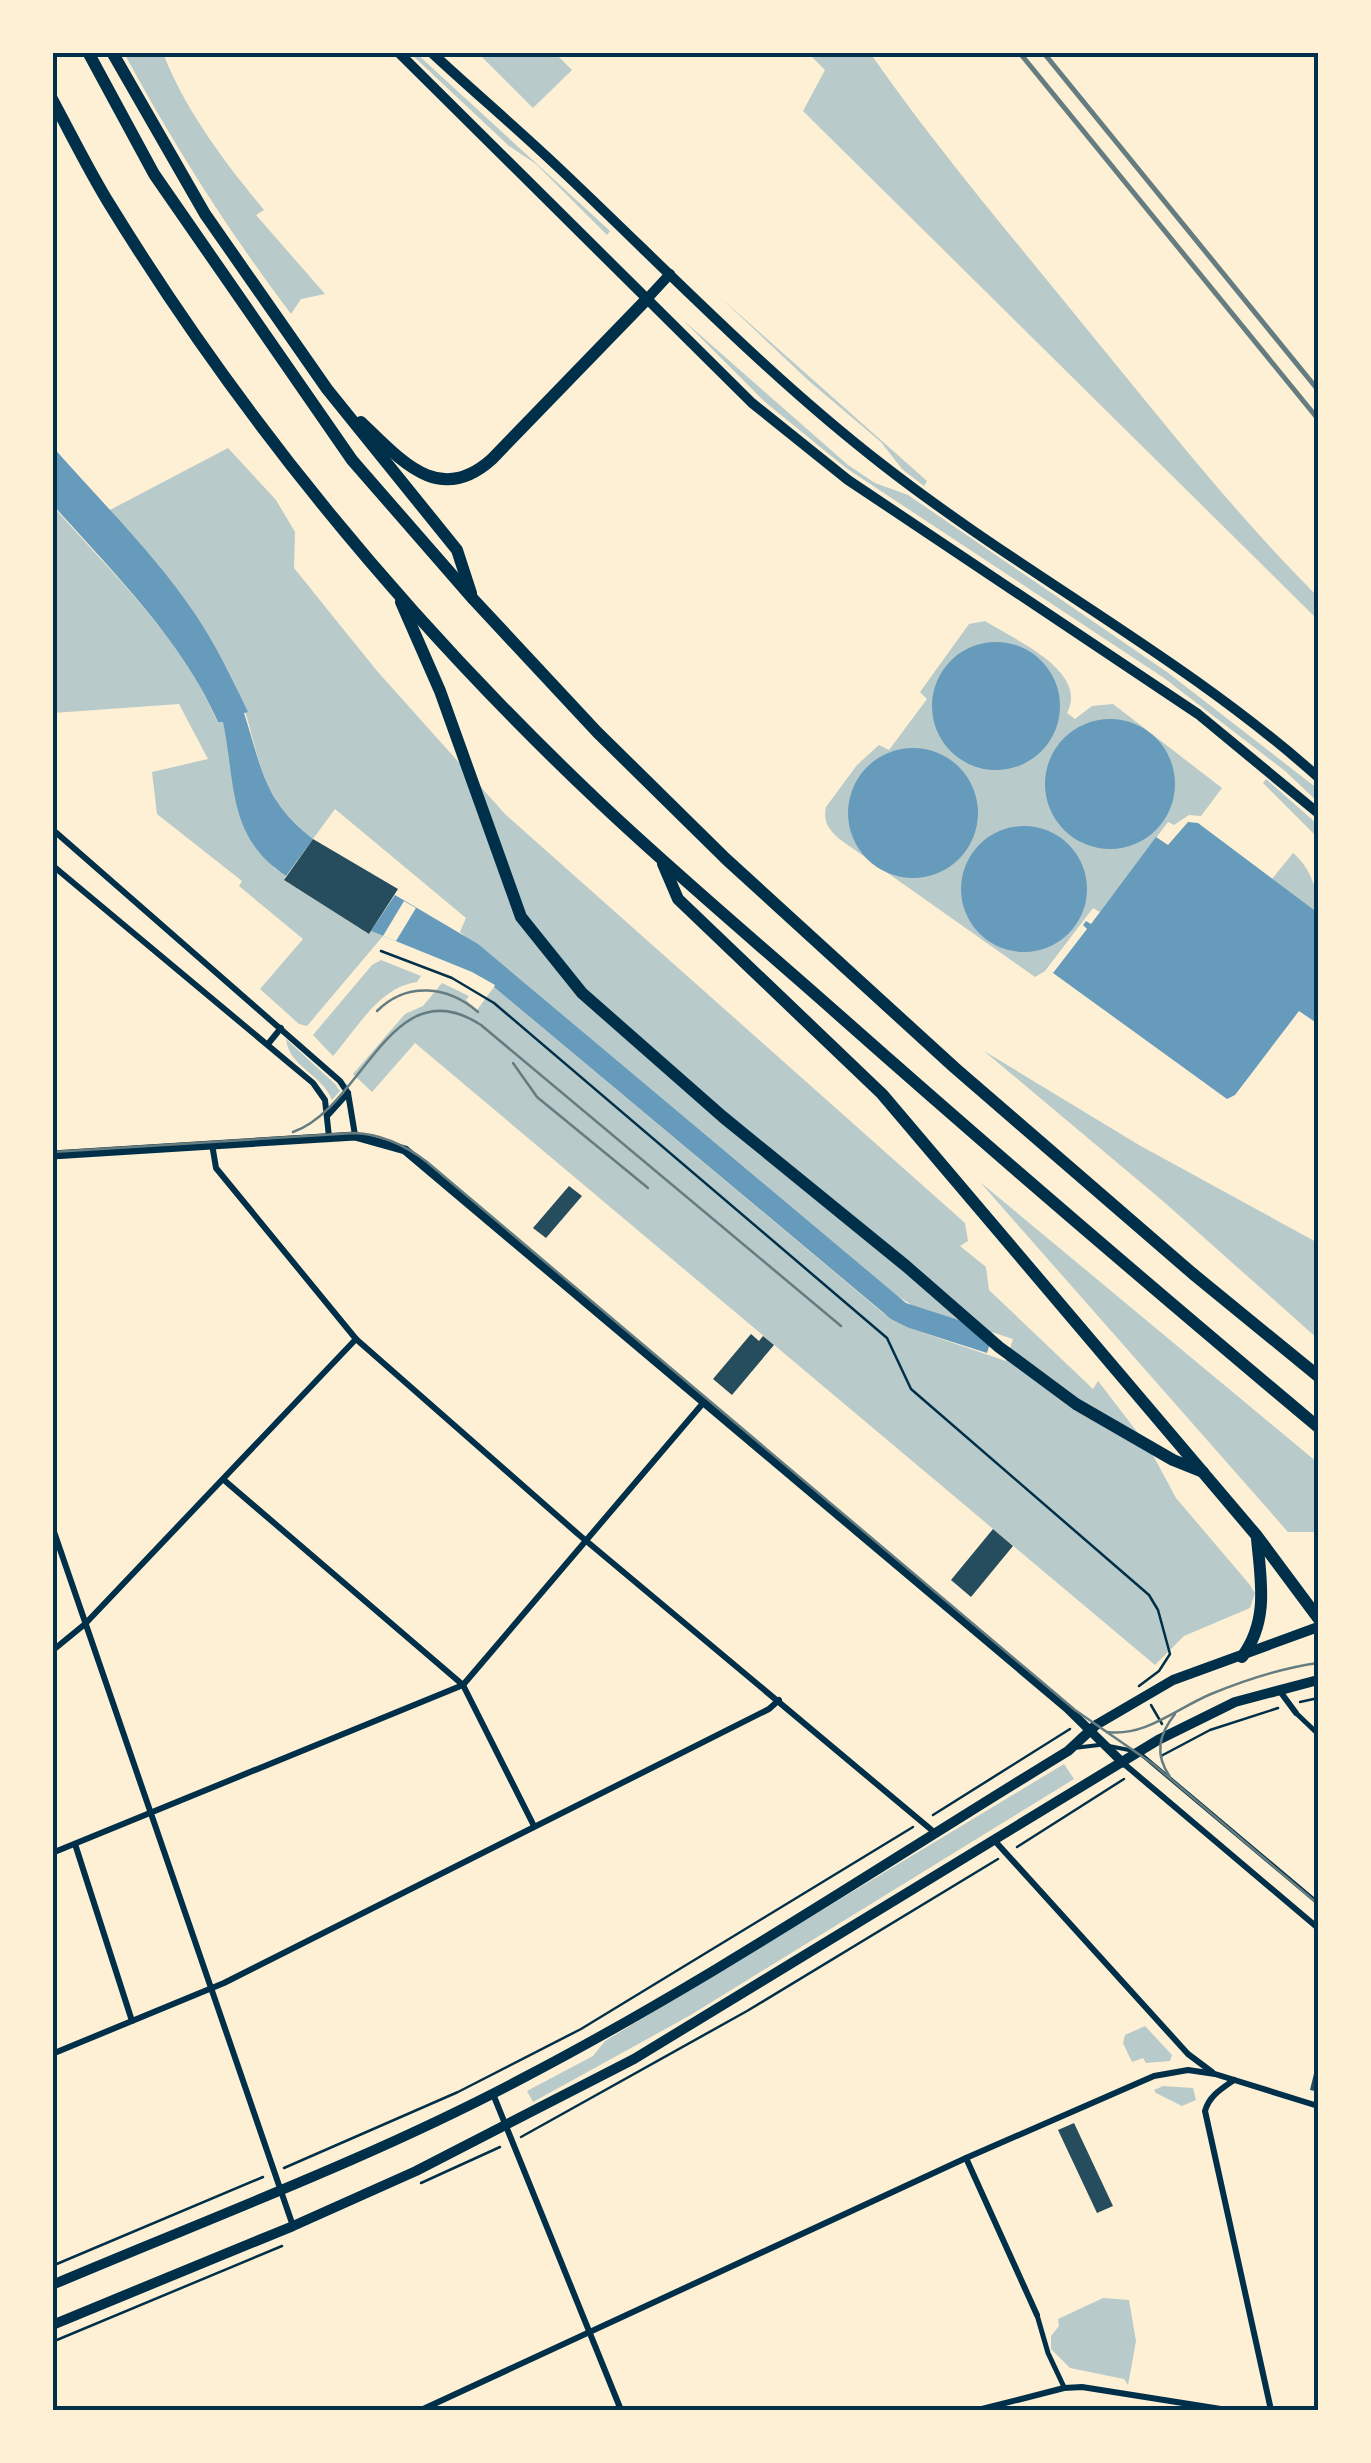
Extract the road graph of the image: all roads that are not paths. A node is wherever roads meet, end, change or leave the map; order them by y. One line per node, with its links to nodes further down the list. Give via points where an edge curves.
1 (88, 52): 10 (highway, via 154,174 244,308 352,460)
2 (112, 52): 8 (highway, via 205,214)
3 (398, 52): 7 (main road)
4 (432, 52): 6 (main road)
5 (52, 98): 9 (highway, via 109,203 198,337 301,479)
6 (670, 274): 7 (main road); 11 (main road, via 881,464 1163,658)
7 (646, 300): 8 (highway, via 466,478 432,477 404,463); 12 (main road, via 752,403 840,474 1139,672)
8 (327, 389): 10 (highway, via 457,550)
9 (396, 589): 14 (highway); 28 (highway, via 521,917 582,993 999,1347 1076,1404)
10 (474, 600): 25 (highway, via 726,858 955,1068)
11 (1318, 776)
12 (1318, 813)
13 (52, 829): 16 (street)
14 (660, 857): 27 (highway); 28 (highway, via 678,899 882,1094)
15 (52, 865): 17 (street)
16 (280, 1028): 17 (street); 18 (street)
17 (268, 1044): 19 (street, via 321,1091)
18 (348, 1093): 19 (street); 20 (street)
19 (327, 1116): 21 (street)
20 (356, 1136): 21 (street); 26 (street, via 418,1158)
21 (329, 1137): 22 (street)
22 (212, 1144): 23 (street); 24 (street, via 216,1168)
23 (52, 1155)
24 (356, 1340): 29 (street); 32 (street)
25 (1318, 1376)
26 (705, 1400): 32 (street); 43 (street)
27 (1318, 1427)
28 (1204, 1472): 31 (highway)
29 (224, 1480): 34 (street); 39 (street)
30 (52, 1526): 34 (street)
31 (1257, 1536): 33 (highway); 37 (highway, via 1262,1606)
32 (586, 1541): 39 (street); 41 (street)
33 (1318, 1618)
34 (85, 1624): 36 (street); 49 (street)
35 (1318, 1628): 37 (main road)
36 (52, 1651)
37 (1242, 1657): 43 (main road, via 1173,1680)
38 (1318, 1680): 40 (main road)
39 (463, 1684): 49 (street); 50 (street)
40 (1278, 1690): 42 (street); 47 (main road, via 1235,1702)
41 (779, 1700): 50 (street); 51 (street)
42 (1296, 1714): 44 (street)
43 (1091, 1730): 45 (street); 46 (main road)
44 (1318, 1734)
45 (1105, 1745): 46 (lane); 47 (lane); 48 (street)
46 (1072, 1748): 51 (main road)
47 (1138, 1752): 48 (main road); 55 (lane)
48 (1123, 1763): 52 (main road); 56 (street)
49 (151, 1813): 53 (street); 57 (street)
50 (534, 1826): 57 (street)
51 (934, 1832): 62 (main road, via 725,1963)
52 (994, 1840): 60 (street, via 1188,2054); 64 (main road, via 634,2059)
53 (75, 1844): 54 (street); 58 (street)
54 (52, 1854)
55 (1318, 1903)
56 (1318, 1928)
57 (210, 1989): 58 (street); 66 (street)
58 (132, 2021): 59 (street)
59 (52, 2054)
60 (1214, 2074): 61 (street); 65 (street, via 1154,2076)
61 (1234, 2080): 63 (street); 77 (street, via 1216,2092 1205,2112)
62 (493, 2094): 64 (street); 66 (main road)
63 (1318, 2106)
64 (506, 2126): 67 (main road); 71 (street)
65 (966, 2158): 69 (street); 71 (street)
66 (279, 2191): 67 (street); 68 (main road)
67 (292, 2226): 70 (main road)
68 (52, 2286)
69 (1038, 2315): 72 (street)
70 (52, 2325)
71 (590, 2332): 73 (street); 74 (street)
72 (1064, 2388): 75 (street); 76 (street)
73 (421, 2410)
74 (620, 2410)
75 (978, 2410)
76 (1227, 2410)
77 (1270, 2410)

